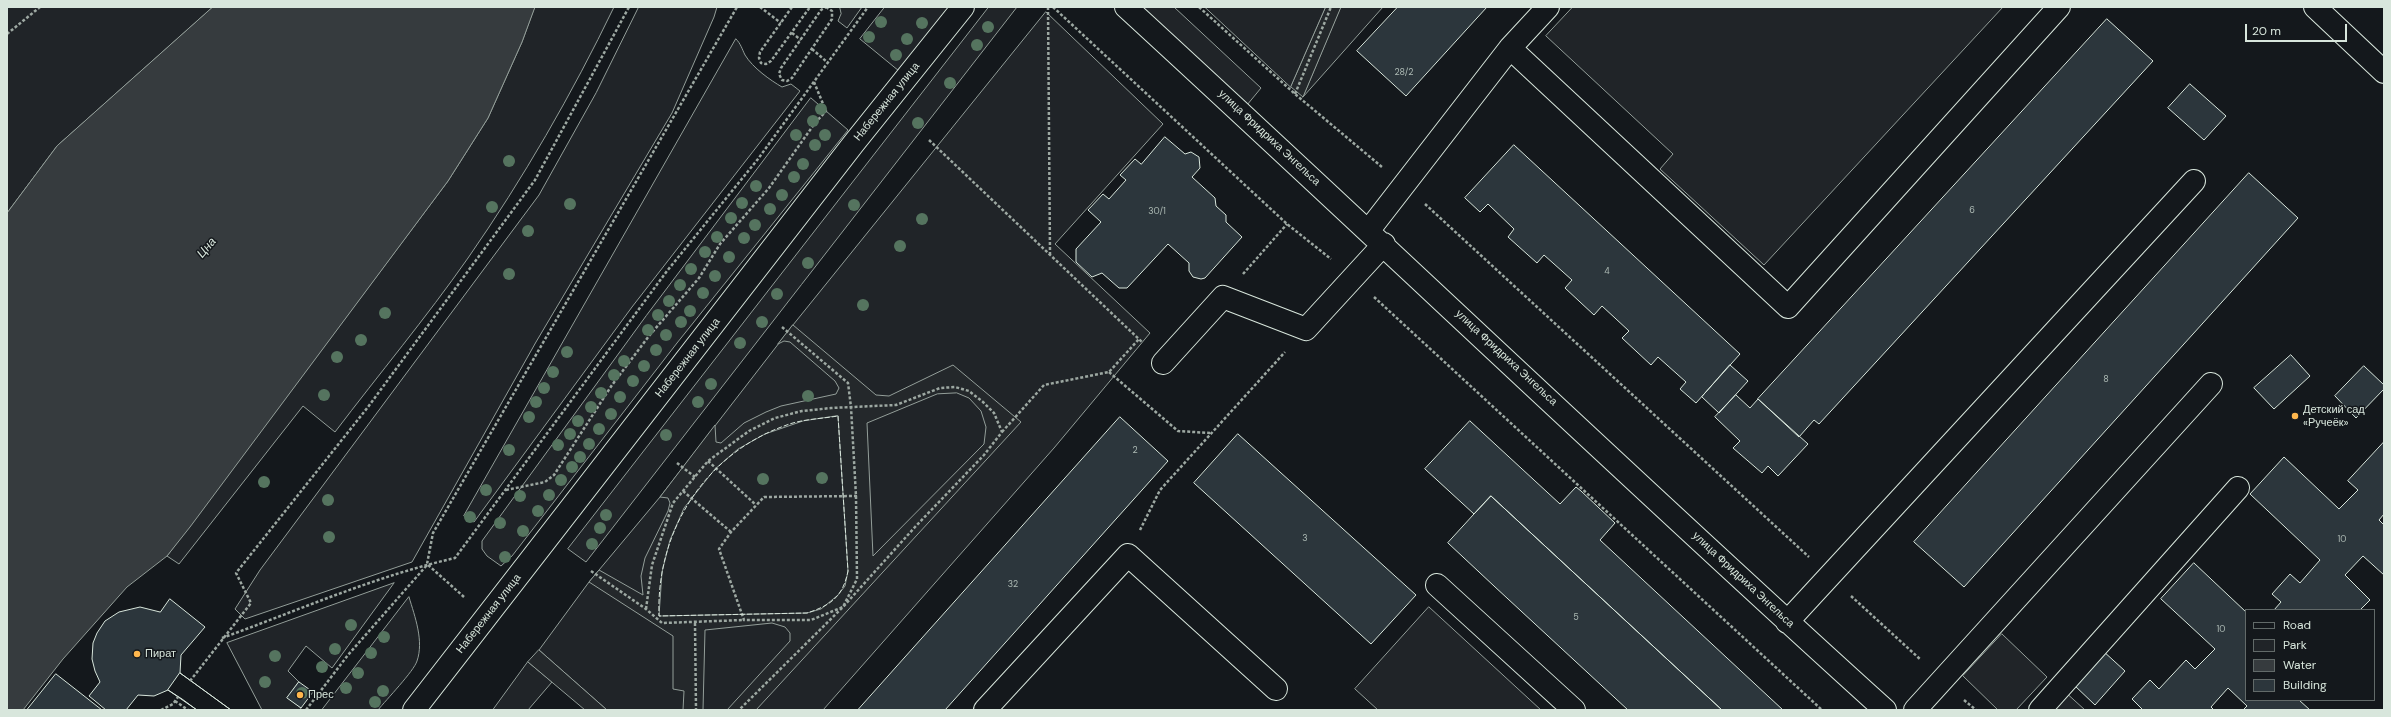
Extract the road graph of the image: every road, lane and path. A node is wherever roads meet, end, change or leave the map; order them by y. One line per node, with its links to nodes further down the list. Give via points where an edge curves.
1 (40, 7): 19 (path)
2 (629, 7): 64 (path, via 535,180 368,407 236,573 251,603)
3 (737, 7): 54 (path, via 433,534)
4 (760, 7): 17 (path)
5 (792, 7): 17 (path)
6 (810, 7): 18 (path)
7 (868, 7): 23 (path)
8 (963, 7): 60 (street, Набережная улица, via 854,142)
9 (1048, 7): 32 (path)
10 (1053, 7): 30 (path)
11 (1126, 7): 31 (street, улица Фридриха Энгельса)
12 (1199, 7): 26 (path)
13 (1331, 7): 26 (path)
14 (1548, 7): 21 (street)
15 (2059, 7): 21 (street, via 1788,307)
16 (2314, 7): 24 (street)
17 (781, 23): 18 (path, via 760,52 758,58 762,64 771,62)
18 (792, 33): 20 (path)
19 (7, 34)
20 (801, 40): 22 (path, via 821,10 829,8 834,15); 22 (path, via 781,68 779,74 782,80 792,78)
21 (1510, 48): 29 (street)
22 (812, 49): 23 (path)
23 (827, 62): 25 (path)
24 (2384, 72)
25 (814, 82): 48 (path, via 758,159 667,271); 48 (path, via 826,111 769,188 720,244 699,278 649,336 612,385 554,475 545,482)
26 (1294, 94): 29 (path)
27 (929, 140): 32 (path)
28 (2194, 181): 56 (street)
29 (1404, 185): 31 (street); 56 (path)
30 (1287, 224): 33 (path); 34 (path)
31 (1377, 237): 33 (street); 63 (street, улица Фридриха Энгельса)
32 (1050, 255): 37 (path)
33 (1352, 277): 36 (street); 78 (path)
34 (1223, 297): 36 (street); 38 (street)
35 (782, 327): 41 (path, via 848,383)
36 (1306, 329): 43 (path)
37 (1138, 339): 38 (path); 39 (path)
38 (1163, 363)
39 (1109, 372): 42 (path, via 1044,385); 43 (path, via 1178,431)
40 (2211, 384): 65 (street)
41 (851, 407): 42 (path, via 896,405 940,388 955,387 969,391 983,402 994,413); 44 (path, via 802,411 775,418 749,431); 50 (path)
42 (1002, 432): 58 (path)
43 (1210, 433): 53 (path, via 1160,490)
44 (708, 461): 46 (path); 51 (path)
45 (677, 463): 46 (path)
46 (695, 477): 49 (path)
47 (2238, 488): 82 (street)
48 (506, 490): 54 (path, via 455,558)
49 (683, 491): 52 (path); 59 (path, via 673,503 652,564)
50 (856, 496): 51 (path, via 764,497); 58 (path, via 857,579)
51 (756, 505): 52 (path)
52 (731, 532): 61 (path, via 719,549)
53 (1128, 555): 67 (street); 76 (street)
54 (427, 564): 60 (path); 64 (path); 72 (path, via 348,655)
55 (591, 571): 59 (path)
56 (1829, 576): 63 (street); 65 (path)
57 (1436, 585): 77 (street)
58 (843, 607): 61 (path, via 811,620); 75 (path)
59 (646, 609): 62 (path, via 662,622)
60 (487, 617): 73 (street, Набережная улица)
61 (744, 620): 62 (path)
62 (695, 622): 74 (path)
63 (1787, 622): 79 (street, улица Фридриха Энгельса)
64 (222, 638): 66 (path)
65 (1942, 680): 80 (street); 81 (path)
66 (190, 681)
67 (1276, 689)
68 (178, 697): 69 (path)
69 (175, 701): 70 (path); 71 (path)
70 (161, 710)
71 (188, 710)
72 (306, 710)
73 (414, 710)
74 (696, 710)
75 (739, 710)
76 (985, 710)
77 (1574, 710)
78 (1822, 710)
79 (1885, 710)
80 (1915, 710)
81 (1976, 710)
82 (2040, 710)

